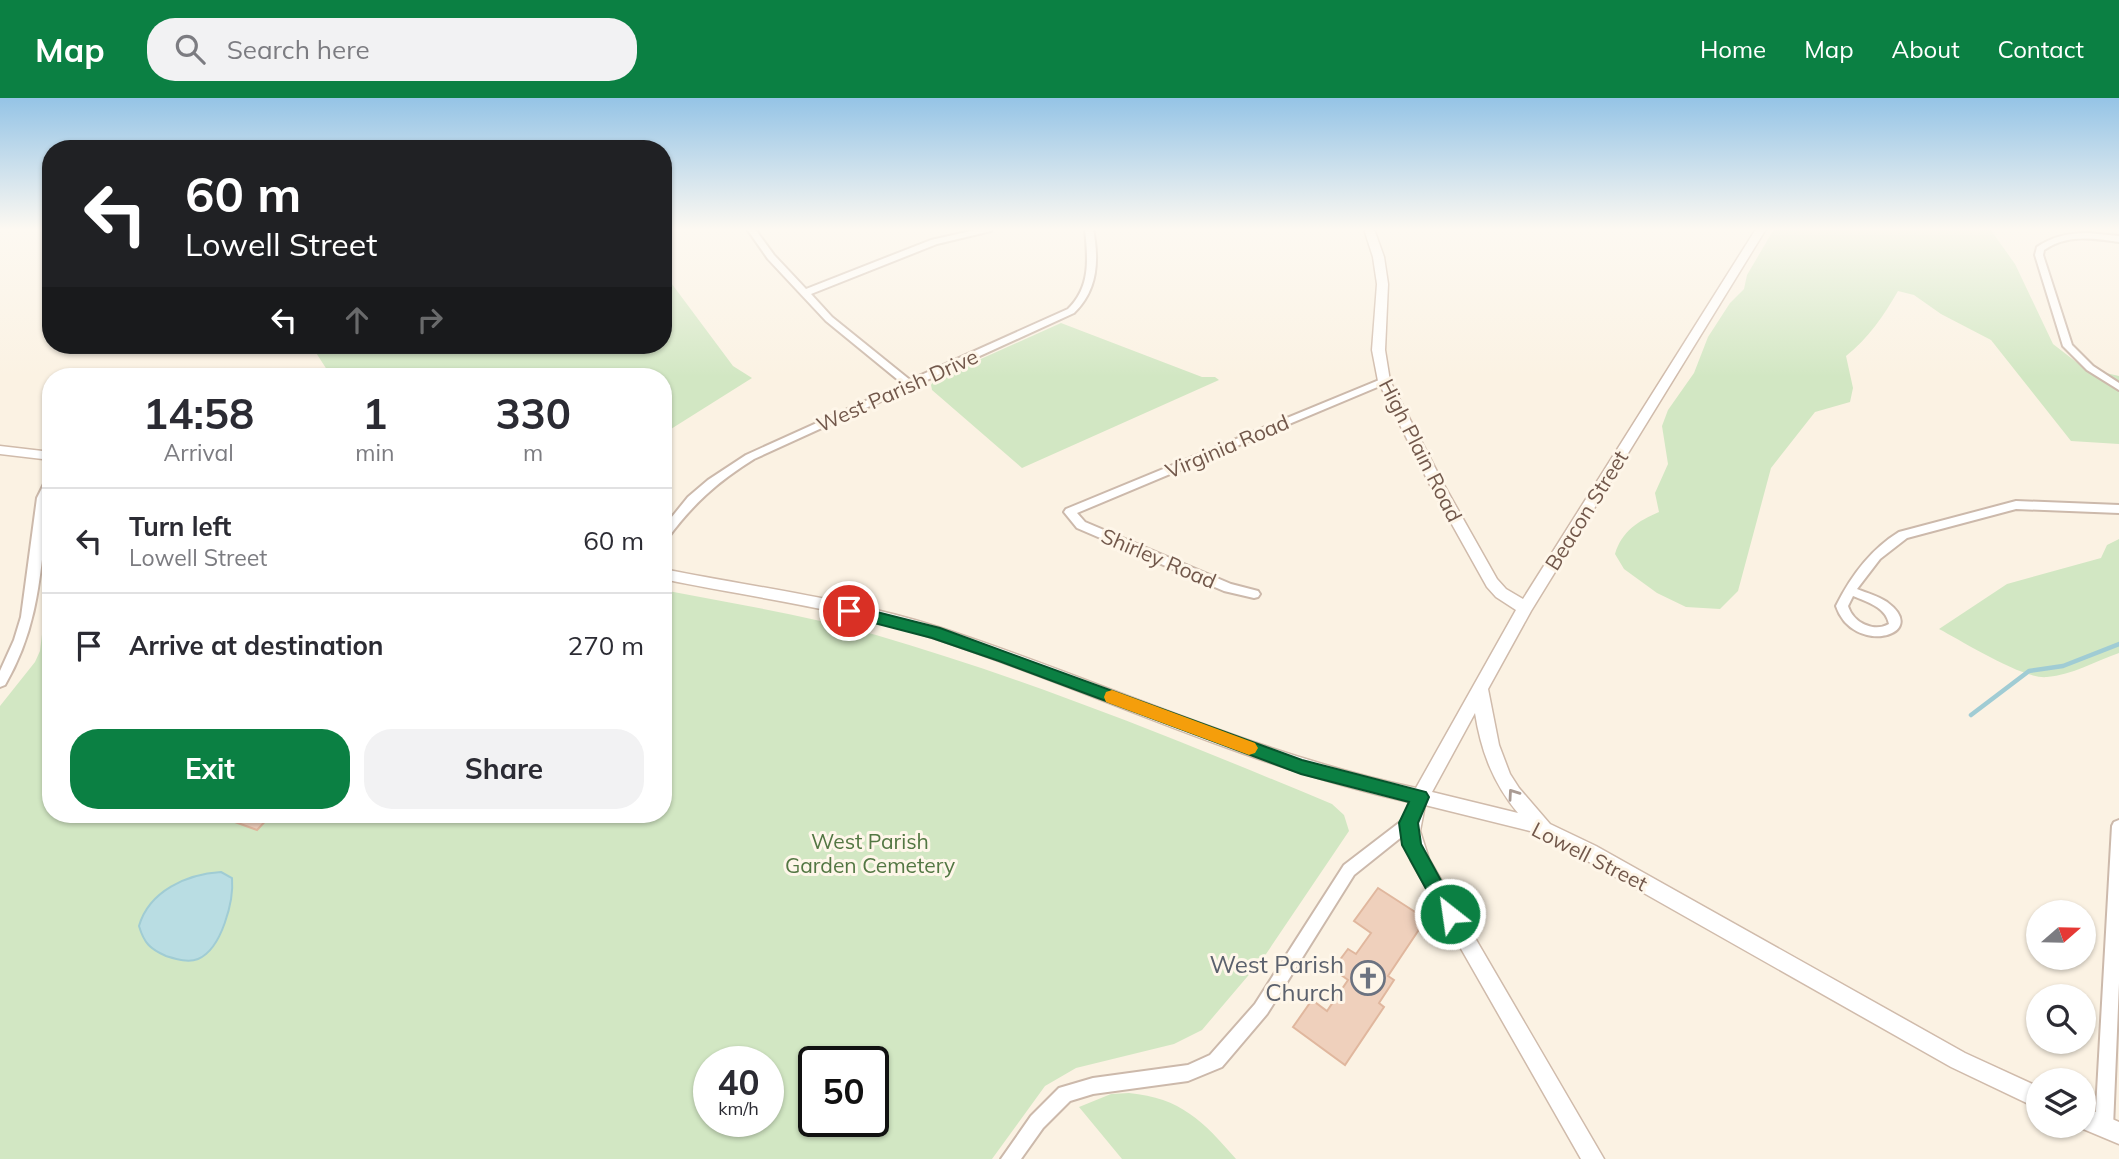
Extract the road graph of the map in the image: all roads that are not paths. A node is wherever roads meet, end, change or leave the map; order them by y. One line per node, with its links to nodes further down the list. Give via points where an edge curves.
1 (792, 279): 7 (street)
2 (842, 279): 7 (street)
3 (1090, 279): 9 (street, West Parish Drive, via 1076,307)
4 (1382, 279): 8 (main road, High Plain Road, via 1383,307 1377,338)
5 (1730, 279): 20 (main road, Beacon Street)
6 (2046, 279): 10 (street, via 2068,346)
7 (805, 293): 9 (street, via 842,332)
8 (1384, 381): 15 (street, Virginia Road); 20 (main road, High Plain Road, via 1492,583)
9 (909, 384): 16 (street, West Parish Drive, via 722,473)
10 (2119, 387)
11 (0, 450): 12 (main road)
12 (42, 455)
13 (42, 506): 21 (street, via 27,624 21,646)
14 (2119, 509): 18 (street, via 2015,505 1924,528 1895,540)
15 (1070, 512): 19 (street, Shirley Road, via 1081,525)
16 (672, 524)
17 (672, 577): 23 (main road, Lowell Street, via 934,632 1301,767)
18 (1851, 591)
19 (1254, 594)
20 (1525, 608): 22 (main road, Beacon Street)
21 (0, 682)
22 (1480, 687): 23 (main road, Beacon Street); 26 (main road, one-way to 22, via 1523,808 1507,785 1489,749)
23 (1420, 797): 24 (main road, Beacon Street); 26 (main road, Lowell Street, via 1535,825)
24 (1409, 823): 29 (street, via 1349,870 1260,1010 1216,1061 1188,1073 1065,1094); 30 (main road, via 1412,845 1422,865)
25 (2119, 826): 28 (street)
26 (1564, 838): 27 (main road, Lowell Street, via 1958,1060)
27 (2026, 1092)
28 (2103, 1126)
29 (1010, 1159)
30 (1593, 1159)

